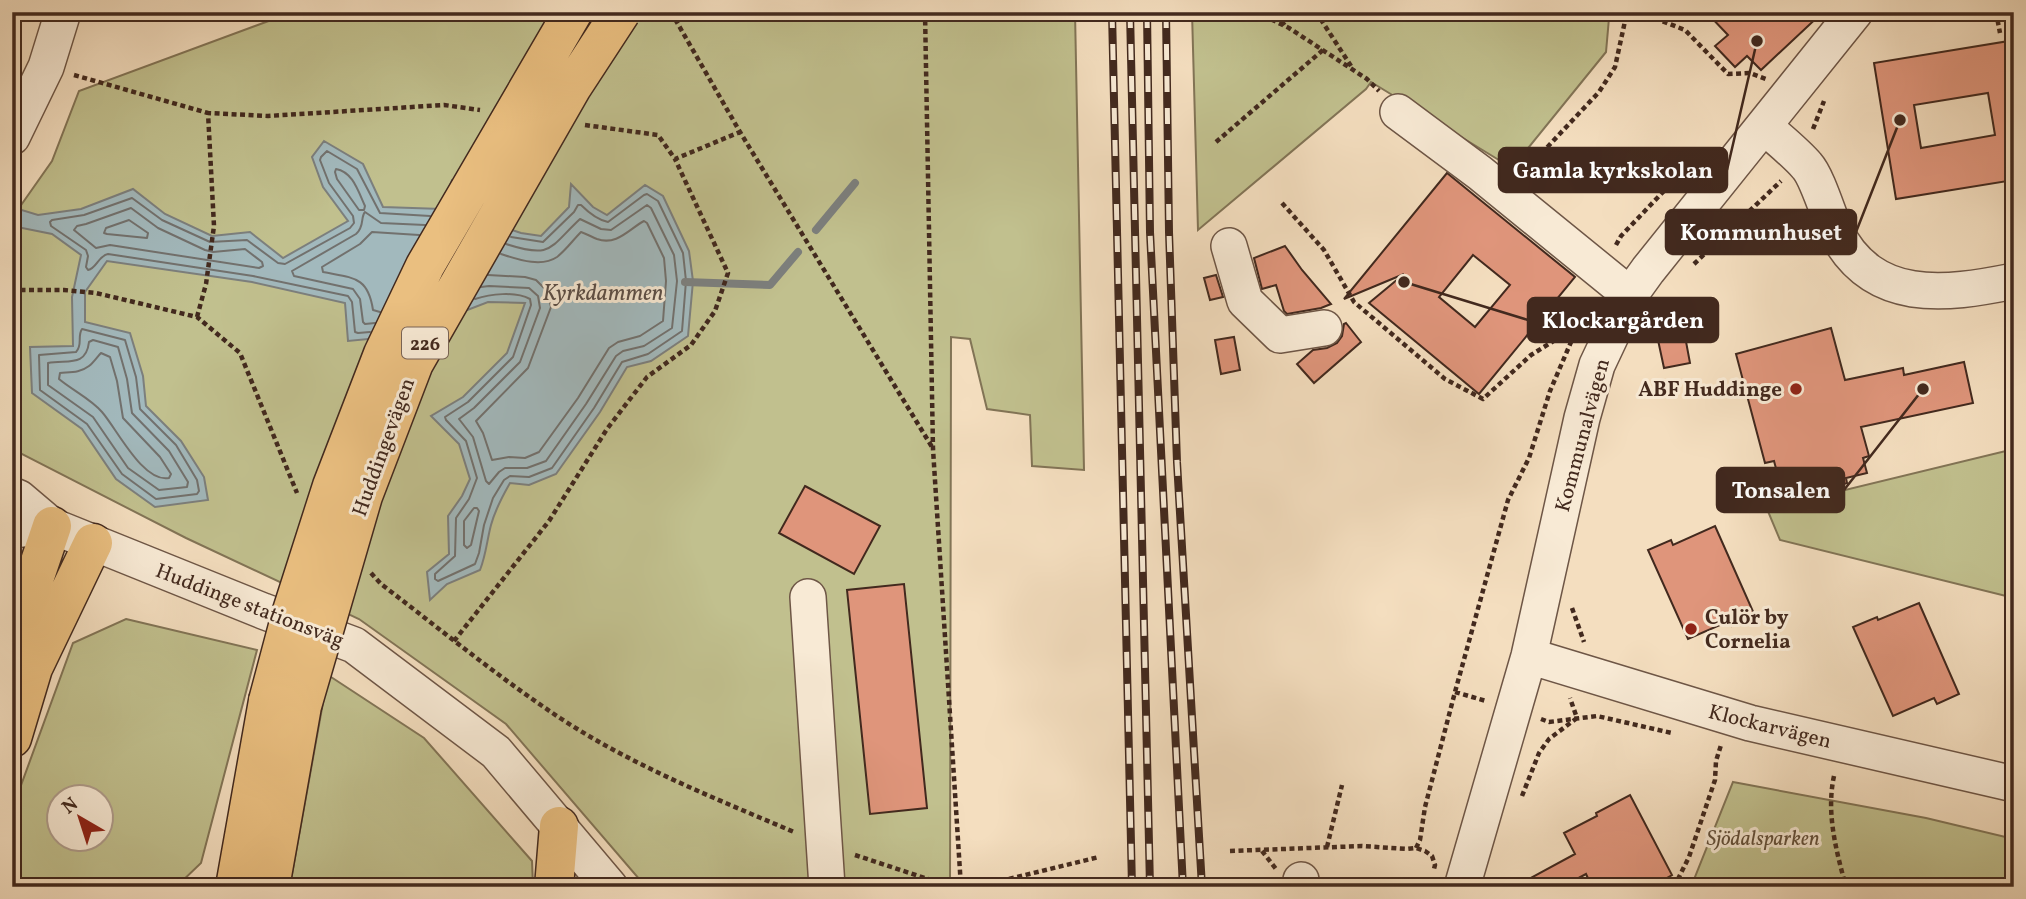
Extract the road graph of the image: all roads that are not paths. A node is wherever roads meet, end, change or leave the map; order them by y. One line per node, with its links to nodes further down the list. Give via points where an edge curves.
1 (63, 12): 7 (street, via 46,67)
2 (573, 12): 19 (main road, Huddingevägen / 226, bridge, via 425,266 383,354 332,486 292,611)
3 (621, 12): 19 (main road, Huddingevägen / 226, bridge, via 572,87 414,363)
4 (1855, 12): 6 (street, Kommunalvägen)
5 (1398, 112): 10 (street)
6 (1764, 126): 9 (street, via 1809,167 1846,250 1872,273 1927,292); 10 (street, Kommunalvägen)
7 (12, 137)
8 (1228, 246): 11 (street, via 1245,301 1280,335)
9 (2014, 281)
10 (1630, 295): 18 (street, Kommunalvägen, via 1597,365 1582,418)
11 (1324, 328)
12 (12, 495): 13 (street, Huddinge stationsväg)
13 (52, 526): 14 (street, Huddinge stationsväg); 15 (street, Huddinge stationsväg); 17 (main road)
14 (12, 530)
15 (93, 543): 20 (main road, via 33,668); 22 (street, Huddinge stationsväg, via 354,645 496,752)
16 (808, 597): 27 (street)
17 (12, 645)
18 (1529, 656): 21 (street, Klockarvägen, via 1750,723); 23 (street, Kommunalvägen)
19 (285, 704): 24 (main road, Huddingevägen / 226)
20 (12, 738)
21 (2014, 784)
22 (559, 826): 25 (main road); 26 (street, Huddinge stationsväg)
23 (1447, 881)
24 (253, 884)
25 (554, 887)
26 (610, 887)
27 (827, 887)

